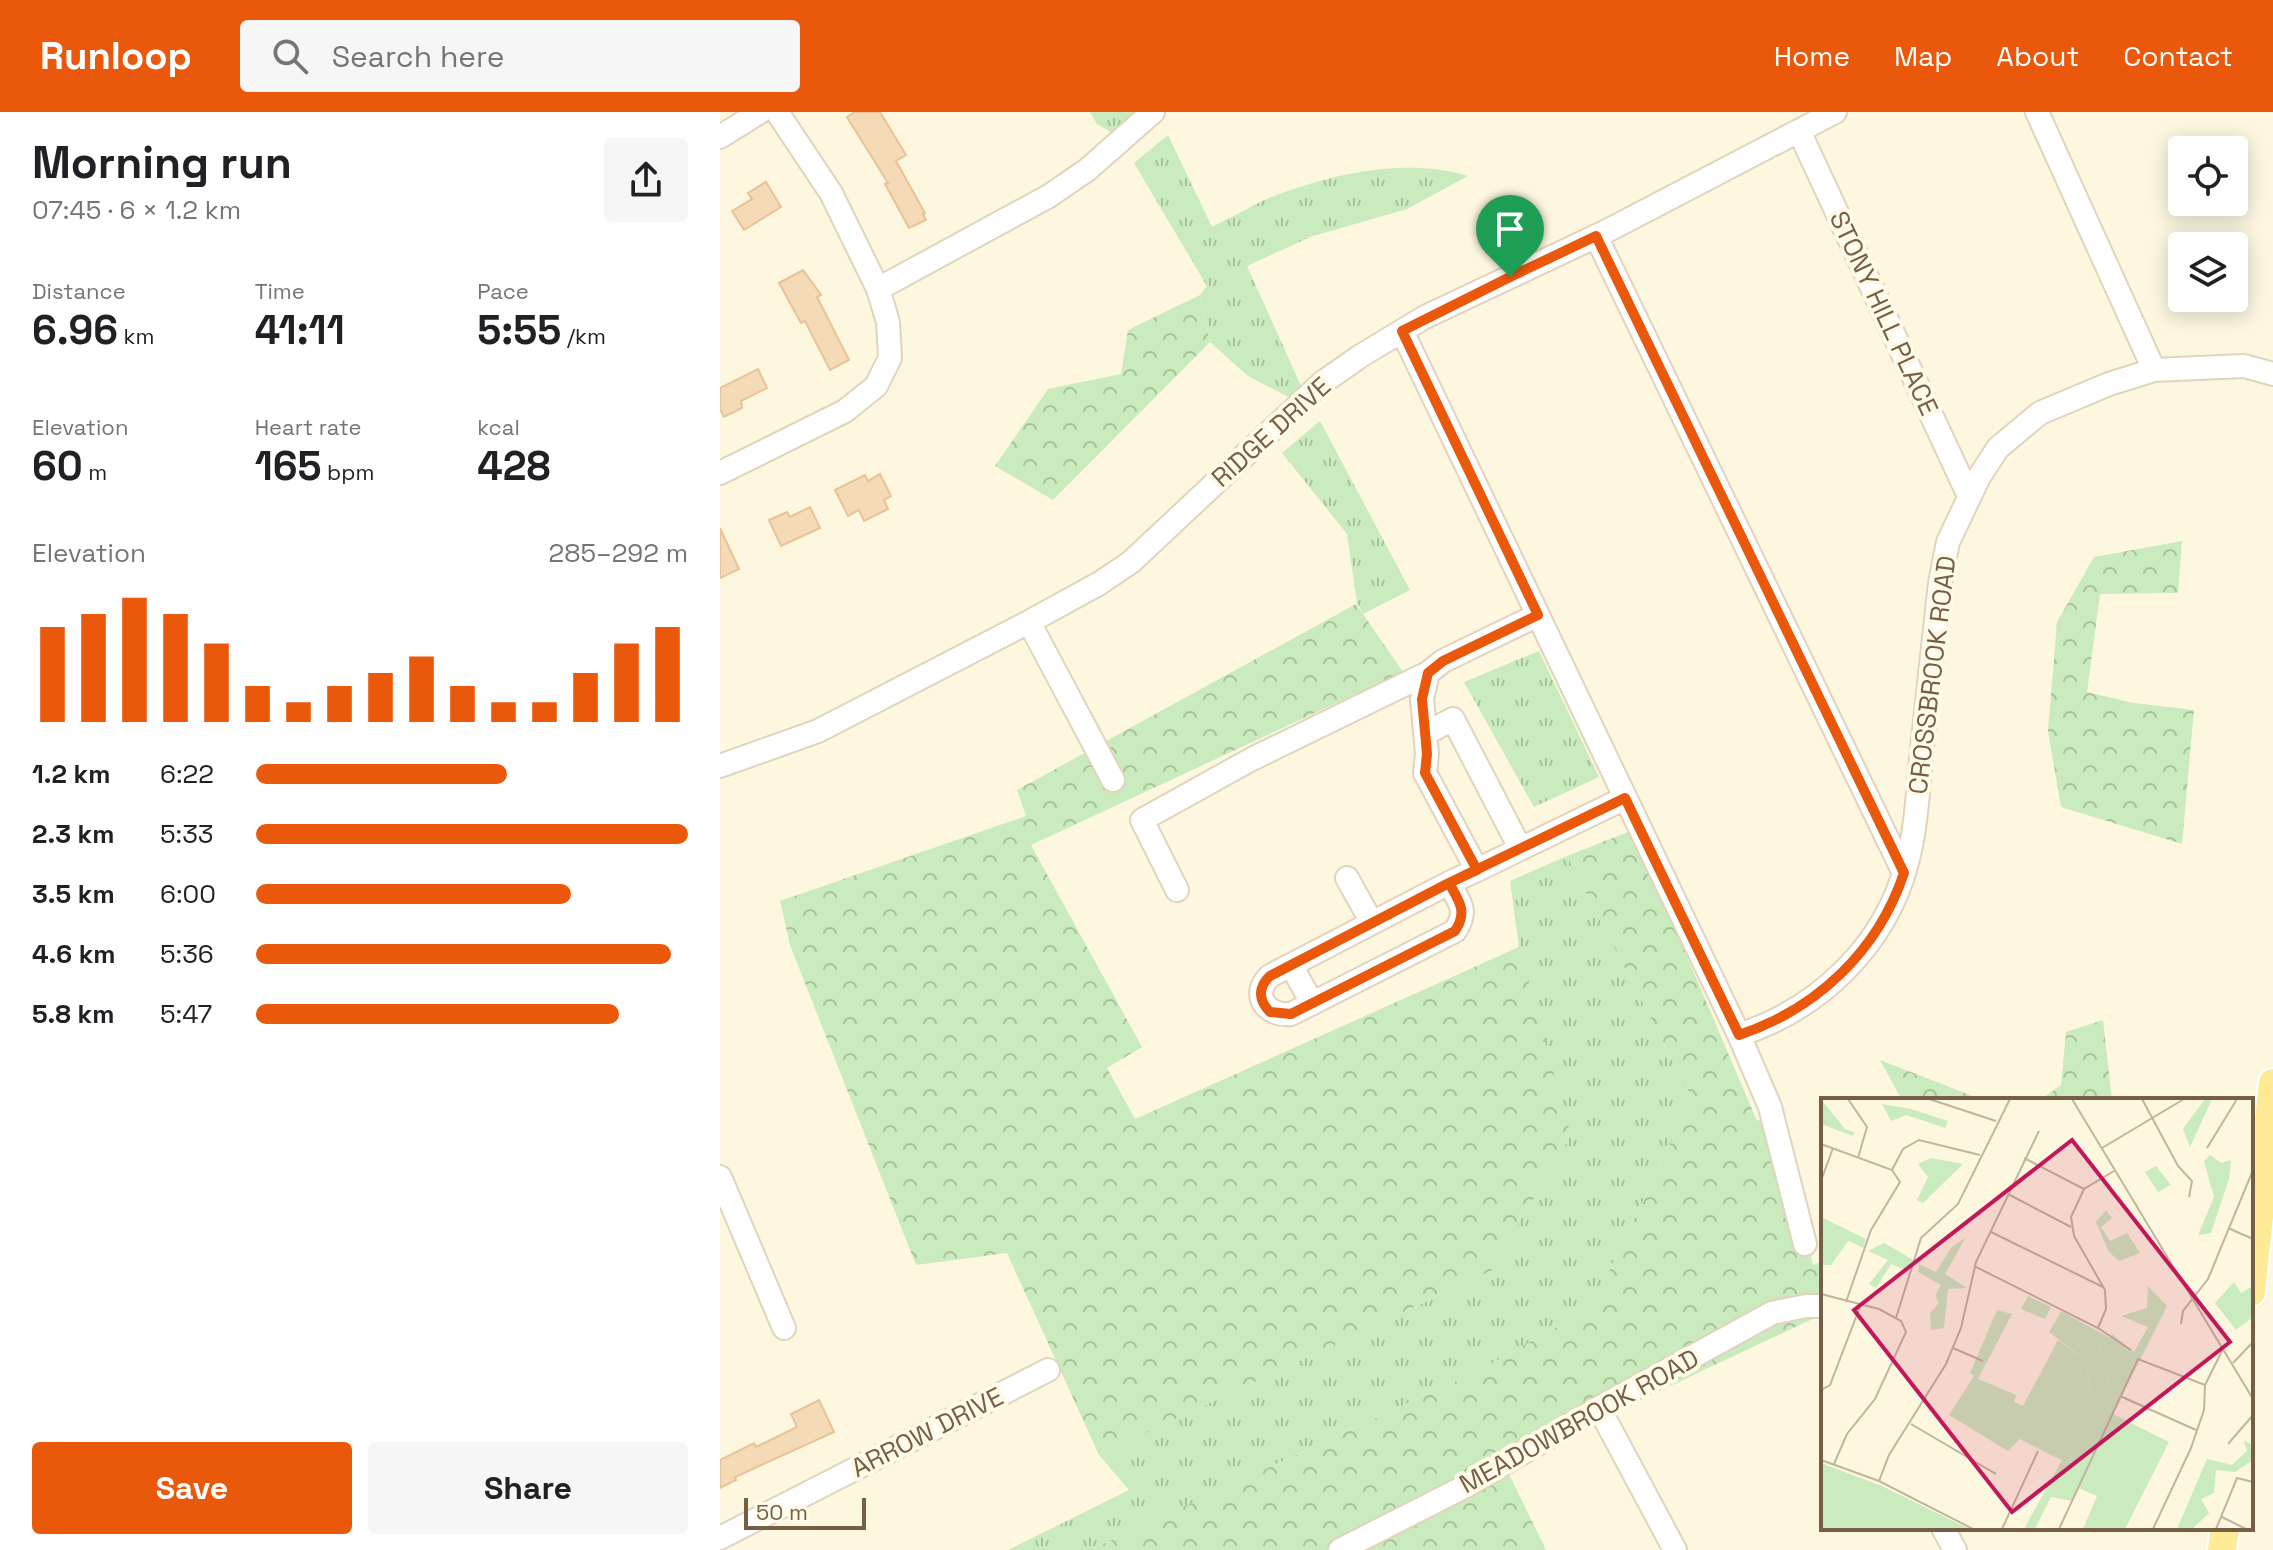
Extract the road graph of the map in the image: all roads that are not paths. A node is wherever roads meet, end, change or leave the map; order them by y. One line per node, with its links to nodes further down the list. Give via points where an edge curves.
1 (760, 112): 7 (street)
2 (777, 112): 9 (street, via 831,193)
3 (1153, 112): 9 (street, via 1049,196)
4 (1835, 112): 6 (street, RIDGE DRIVE)
5 (2037, 112): 11 (street)
6 (1799, 131): 8 (street, RIDGE DRIVE); 14 (street, STONY HILL PLACE)
7 (720, 137)
8 (1596, 236): 10 (street, RIDGE DRIVE); 24 (street)
9 (878, 289): 13 (street, via 888,322 890,358 876,386 845,411)
10 (1402, 331): 15 (street); 16 (street, RIDGE DRIVE, via 1322,383 1131,562)
11 (2154, 370): 12 (street, CROSSBROOK ROAD, via 2244,366); 14 (street, CROSSBROOK ROAD, via 2040,413 1998,448)
12 (2273, 374)
13 (720, 473)
14 (1969, 496): 24 (street, CROSSBROOK ROAD, via 1948,542 1940,583 1913,840)
15 (1538, 615): 17 (street); 21 (street)
16 (1029, 622): 19 (street, RIDGE DRIVE, via 818,731); 20 (street)
17 (1428, 673): 18 (street, via 1422,699); 27 (street, via 1142,820)
18 (1425, 734): 22 (street, via 1453,719); 23 (street, via 1425,773)
19 (720, 766)
20 (1113, 780)
21 (1625, 798): 22 (street); 31 (street)
22 (1520, 848): 23 (street)
23 (1477, 870): 26 (street)
24 (1904, 873): 31 (street, CROSSBROOK ROAD, via 1874,936 1840,976 1799,1008)
25 (1347, 878): 28 (street)
26 (1449, 883): 28 (street); 30 (street, via 1463,909 1455,931)
27 (1177, 890)
28 (1372, 923): 29 (street)
29 (1291, 965): 30 (street); 30 (street, via 1265,981 1261,1000 1270,1012 1283,1015)
30 (1312, 1003)
31 (1739, 1035): 35 (street, via 1770,1107)
32 (2273, 1083): 34 (main road)
33 (720, 1177): 38 (street)
34 (2260, 1238): 36 (main road)
35 (1805, 1244)
36 (2253, 1280)
37 (1821, 1306): 40 (street, MEADOWBROOK ROAD, via 1772,1313)
38 (784, 1328)
39 (1048, 1370): 43 (street, ARROW DRIVE)
40 (1599, 1408): 44 (street, MEADOWBROOK ROAD, via 1464,1487); 45 (street)
41 (1944, 1530): 46 (street)
42 (2225, 1530): 47 (main road)
43 (720, 1538)
44 (1340, 1550)
45 (1675, 1550)
46 (1955, 1550)
47 (2222, 1550)

